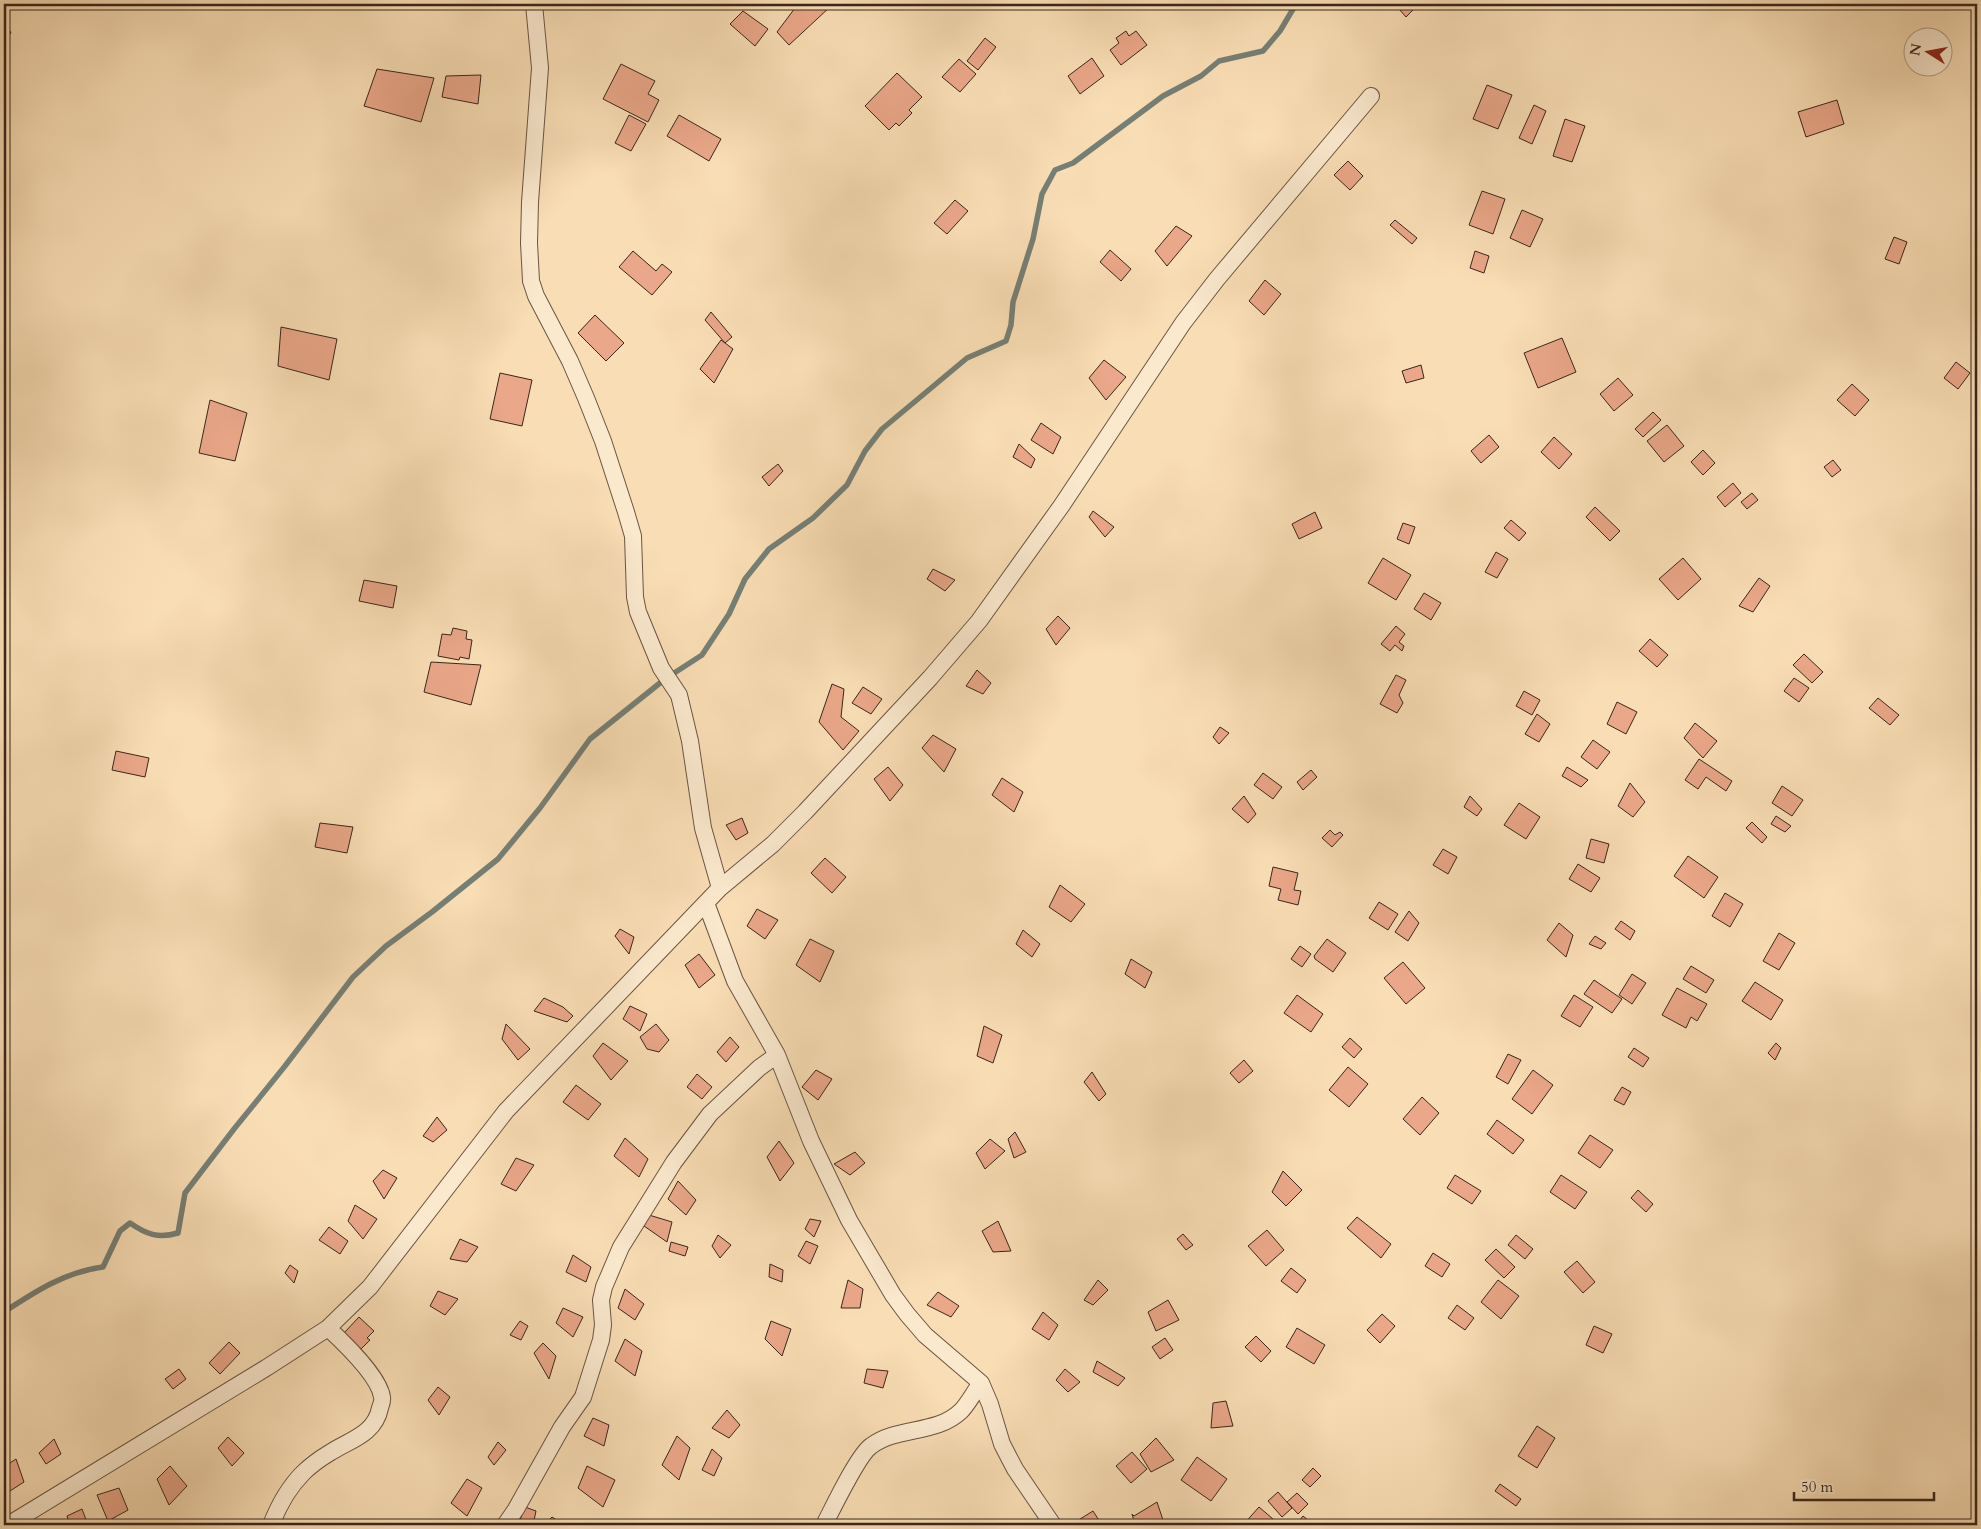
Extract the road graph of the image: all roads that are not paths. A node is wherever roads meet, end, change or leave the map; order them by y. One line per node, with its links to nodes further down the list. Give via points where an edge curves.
1 (534, 4): 3 (street, via 540,68 530,202 531,281 570,361 609,457 633,536 638,612 661,668 679,695 690,741 703,828)
2 (1371, 96): 3 (street, via 1183,323 1062,506 978,621 930,678 805,812 773,844)
3 (720, 888): 4 (street)
4 (706, 903): 5 (street, via 735,981); 6 (street, via 506,1112 370,1287)
5 (776, 1055): 7 (street, via 827,1176 893,1295 925,1335); 10 (street, via 710,1114 674,1162 620,1247 604,1287 601,1340 583,1397)
6 (328, 1328): 8 (street); 9 (street, via 378,1386 383,1398 380,1412 360,1437 330,1452 301,1475)
7 (981, 1383): 11 (street, via 961,1411 947,1421 904,1432 870,1446); 12 (street, via 1010,1460)
8 (8, 1525)
9 (271, 1525)
10 (505, 1525)
11 (824, 1525)
12 (1053, 1525)

